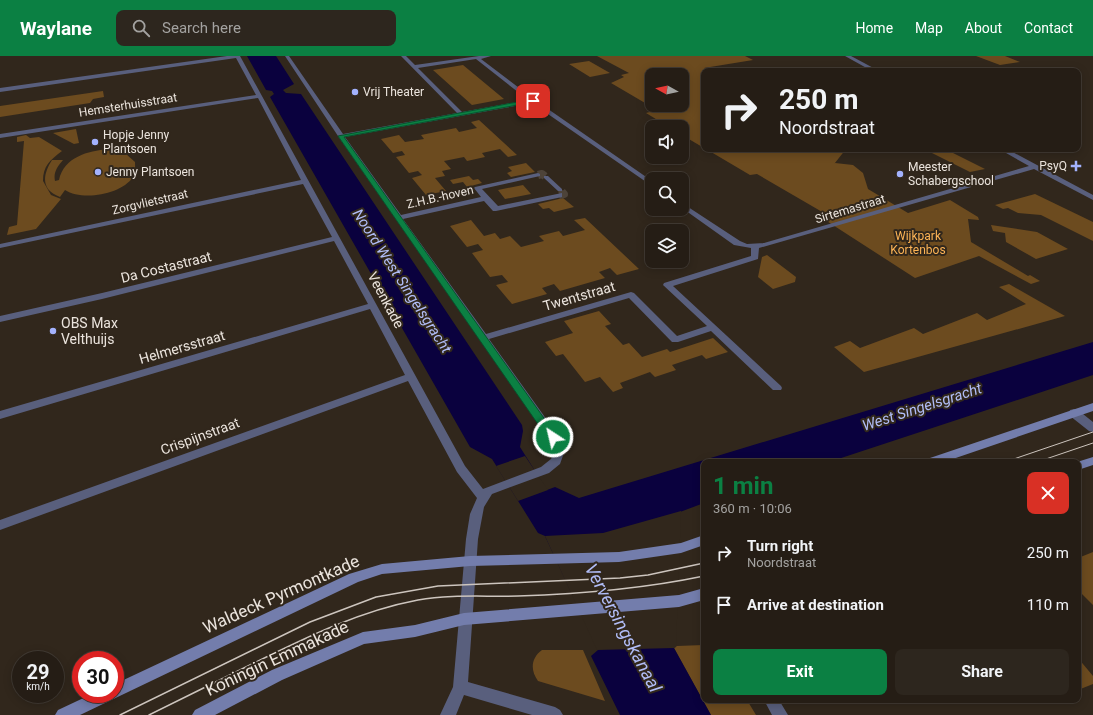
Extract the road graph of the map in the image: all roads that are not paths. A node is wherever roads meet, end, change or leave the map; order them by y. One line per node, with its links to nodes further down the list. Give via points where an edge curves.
1 (238, 56): 10 (street); 11 (street, Veenkade)
2 (287, 56): 15 (street)
3 (403, 56): 8 (street)
4 (489, 56): 7 (street)
5 (846, 56): 9 (street)
6 (459, 58): 7 (street); 8 (street)
7 (477, 58): 12 (street)
8 (414, 67): 13 (street)
9 (871, 68)
10 (0, 90)
11 (260, 96): 14 (street, Hemsterhuisstraat); 21 (street, Veenkade)
12 (533, 101): 13 (street); 20 (street)
13 (461, 114): 15 (street)
14 (0, 136)
15 (341, 136): 25 (street)
16 (1007, 152): 17 (street)
17 (1034, 167): 23 (street); 28 (street, Sirtemastraat)
18 (538, 175): 22 (street, Z.H.B.-hoven, via 477,188)
19 (546, 177): 22 (street, Z.H.B.-hoven, via 560,192 496,209)
20 (645, 179)
21 (306, 181): 26 (street, Veenkade); 27 (street, Zorgvlietstraat)
22 (486, 198): 25 (street, Z.H.B.-hoven)
23 (1093, 198)
24 (689, 209): 28 (street, Sirtemastraat, via 738,243)
25 (399, 218): 32 (street)
26 (337, 238): 29 (street, Veenkade); 30 (street, Da Costastraat)
27 (0, 246)
28 (755, 246): 31 (street, via 755,257 667,285)
29 (372, 306): 33 (street, Veenkade); 37 (street, Helmersstraat)
30 (0, 319)
31 (713, 327): 32 (street, Twentstraat, via 675,340 631,295); 34 (street)
32 (483, 338): 42 (street, via 560,450 553,465 536,474 488,491)
33 (411, 376): 42 (street, Veenkade, via 461,469); 43 (street, Crispijnstraat)
34 (776, 388)
35 (1093, 407): 36 (main road)
36 (1074, 413): 38 (street); 39 (main road)
37 (0, 414)
38 (1093, 428)
39 (940, 459)
40 (1093, 461): 41 (main road)
41 (1081, 465)
42 (482, 497): 45 (street, via 475,518)
43 (0, 525)
44 (701, 541): 45 (main road, Waldeck Pyrmontkade, via 681,548 619,557)
45 (470, 561): 47 (street); 48 (main road, Waldeck Pyrmontkade, via 382,569 354,578)
46 (701, 595): 47 (main road, Koningin Emmakade, via 678,601)
47 (464, 619): 49 (street); 53 (main road, Koningin Emmakade, via 415,631 363,638 276,675)
48 (124, 687)
49 (460, 687): 54 (street); 55 (street)
50 (89, 703): 52 (main road)
51 (773, 703): 56 (street)
52 (63, 715)
53 (200, 715)
54 (448, 715)
55 (555, 715)
56 (780, 715)

